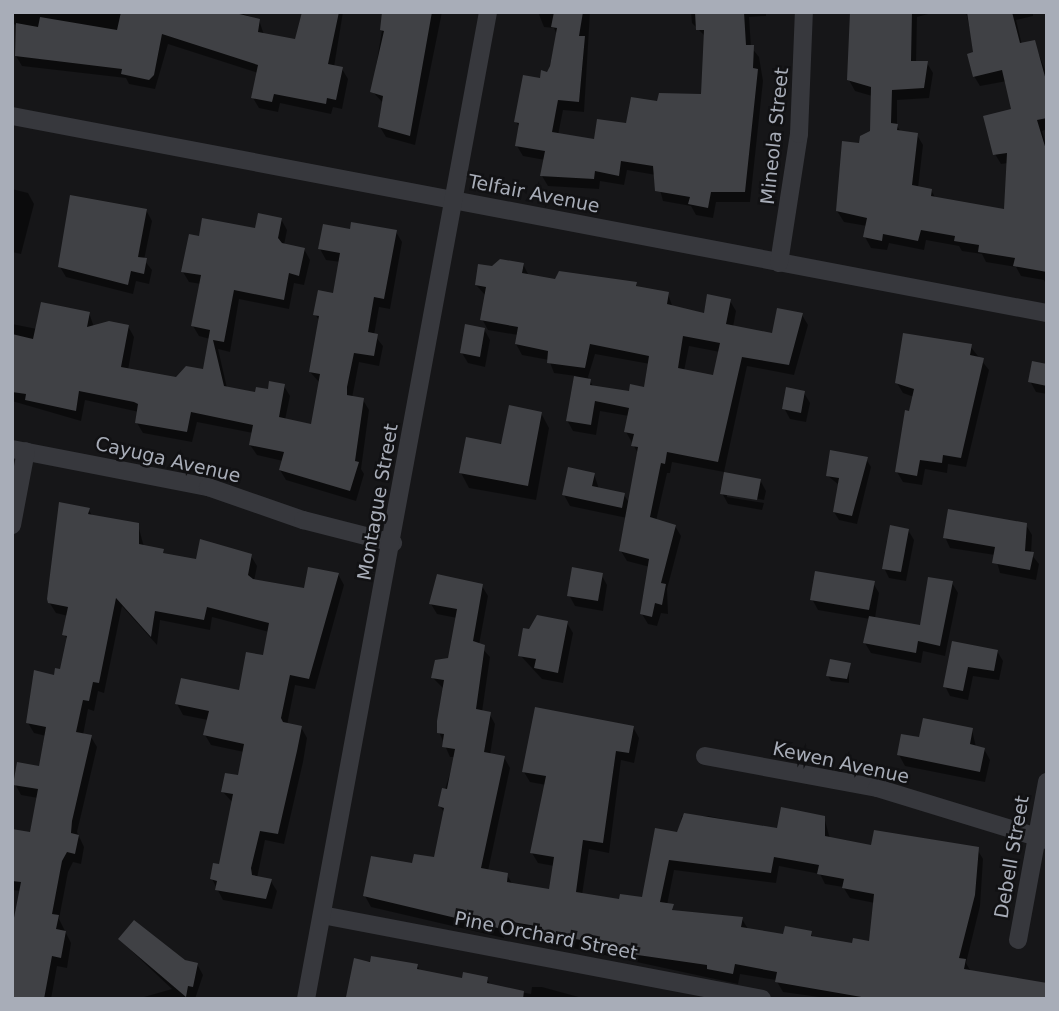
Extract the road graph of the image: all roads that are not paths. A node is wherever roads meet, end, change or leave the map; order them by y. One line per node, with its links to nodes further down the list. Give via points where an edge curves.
1 (488, 12): 4 (street, Montague Street)
2 (804, 12): 5 (street, Mineola Street, via 801,111)
3 (12, 116): 4 (street, Telfair Avenue)
4 (453, 200): 5 (street, Telfair Avenue); 9 (street, Montague Street)
5 (779, 263): 6 (street, Telfair Avenue)
6 (1047, 313)
7 (19, 450): 8 (street); 9 (street, Cayuga Avenue, via 208,487 303,520)
8 (12, 525)
9 (393, 543): 13 (street, Montague Street)
10 (705, 756): 12 (street, Kewen Avenue, via 877,788)
11 (1047, 782): 12 (street, Debell Street)
12 (1041, 839): 14 (street, Debell Street)
13 (322, 915): 15 (street, Montague Street); 16 (street, Pine Orchard Street)
14 (1018, 940)
15 (306, 999)
16 (762, 999)

